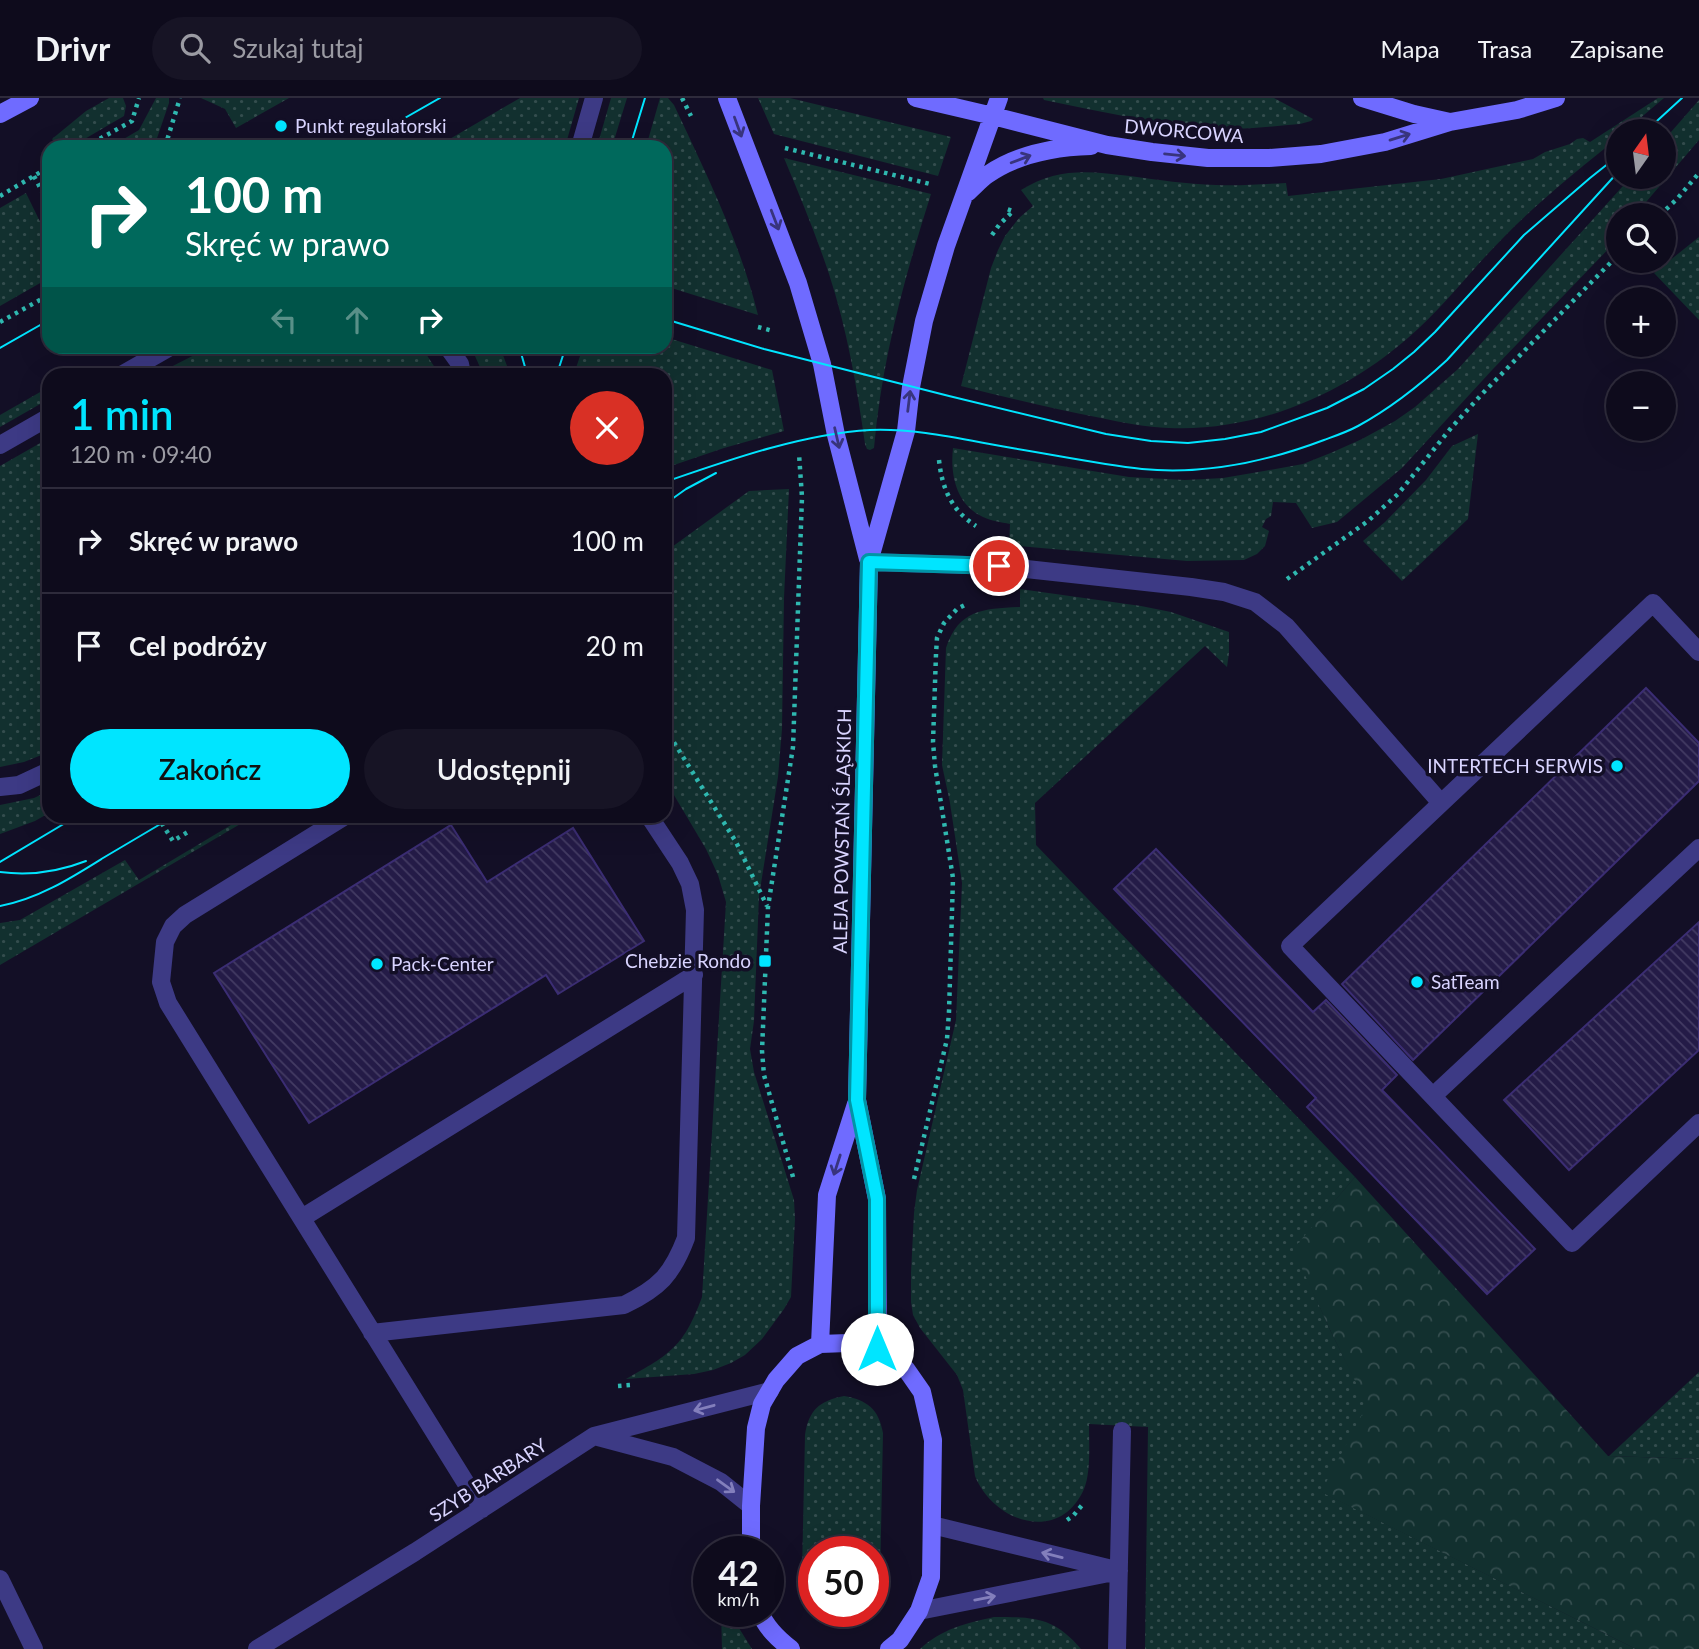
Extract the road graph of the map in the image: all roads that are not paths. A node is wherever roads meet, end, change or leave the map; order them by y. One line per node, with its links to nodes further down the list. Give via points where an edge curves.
1 (30, 98): 8 (main road)
2 (594, 98): 11 (lane)
3 (727, 98): 18 (main road, ALEJA POWSTAŃ ŚLĄSKICH, one-way to 18, via 799,283)
4 (916, 98): 9 (main road, DWORCOWA)
5 (999, 98): 9 (main road, ALEJA POWSTAŃ ŚLĄSKICH)
6 (1362, 98): 10 (main road, DWORCOWA)
7 (1556, 98): 10 (main road, DWORCOWA)
8 (0, 114)
9 (993, 116): 12 (main road, DWORCOWA); 13 (main road, ALEJA POWSTAŃ ŚLĄSKICH)
10 (1450, 122): 12 (main road, DWORCOWA, one-way to 10, via 1208,158 1269,158 1385,142)
11 (582, 140)
12 (1107, 145): 13 (main road, one-way to 12, via 988,174 1029,155)
13 (964, 195): 18 (main road, ALEJA POWSTAŃ ŚLĄSKICH, one-way to 13, via 906,431 925,321)
14 (158, 354): 15 (lane)
15 (134, 368)
16 (42, 421): 17 (lane)
17 (0, 445)
18 (869, 562): 22 (lane, via 999,566 1191,587 1255,602 1286,626); 28 (main road, ALEJA POWSTAŃ ŚLĄSKICH)
19 (1699, 652): 22 (lane, via 1653,603)
20 (42, 774): 21 (lane, via 19,785)
21 (0, 787)
22 (1441, 803): 27 (lane, via 1290,946)
23 (334, 823): 30 (lane, via 185,915 164,942 161,982 168,1003)
24 (654, 823): 26 (lane, via 690,884 695,910)
25 (1699, 848): 27 (lane)
26 (694, 975): 30 (lane); 31 (lane, via 686,1238 666,1277 648,1294 624,1305)
27 (1433, 1096): 29 (lane, via 1572,1243)
28 (857, 1100): 32 (main road, ALEJA POWSTAŃ ŚLĄSKICH, one-way to 32, via 827,1195); 33 (main road, ALEJA POWSTAŃ ŚLĄSKICH, via 877,1199)
29 (1699, 1124)
30 (302, 1218): 31 (lane)
31 (372, 1333): 38 (lane)
32 (820, 1344): 33 (main road); 34 (main road, via 797,1356)
33 (877, 1349): 39 (main road, via 906,1369 922,1392 933,1440)
34 (770, 1391): 36 (lane, SZYB BARBARY, one-way to 36); 37 (main road, via 756,1428)
35 (1122, 1431): 41 (lane)
36 (594, 1436): 37 (lane, one-way to 37, via 673,1457 721,1482); 38 (lane, SZYB BARBARY)
37 (751, 1506): 40 (main road)
38 (482, 1509): 46 (lane, SZYB BARBARY)
39 (932, 1525): 41 (lane, one-way to 39); 43 (main road, via 931,1577)
40 (751, 1536)
41 (1119, 1571): 43 (lane, one-way to 41); 49 (lane)
42 (0, 1579): 45 (lane)
43 (919, 1611): 48 (main road)
44 (769, 1627): 47 (main road)
45 (34, 1649)
46 (257, 1649)
47 (791, 1649)
48 (889, 1649)
49 (1117, 1649)

